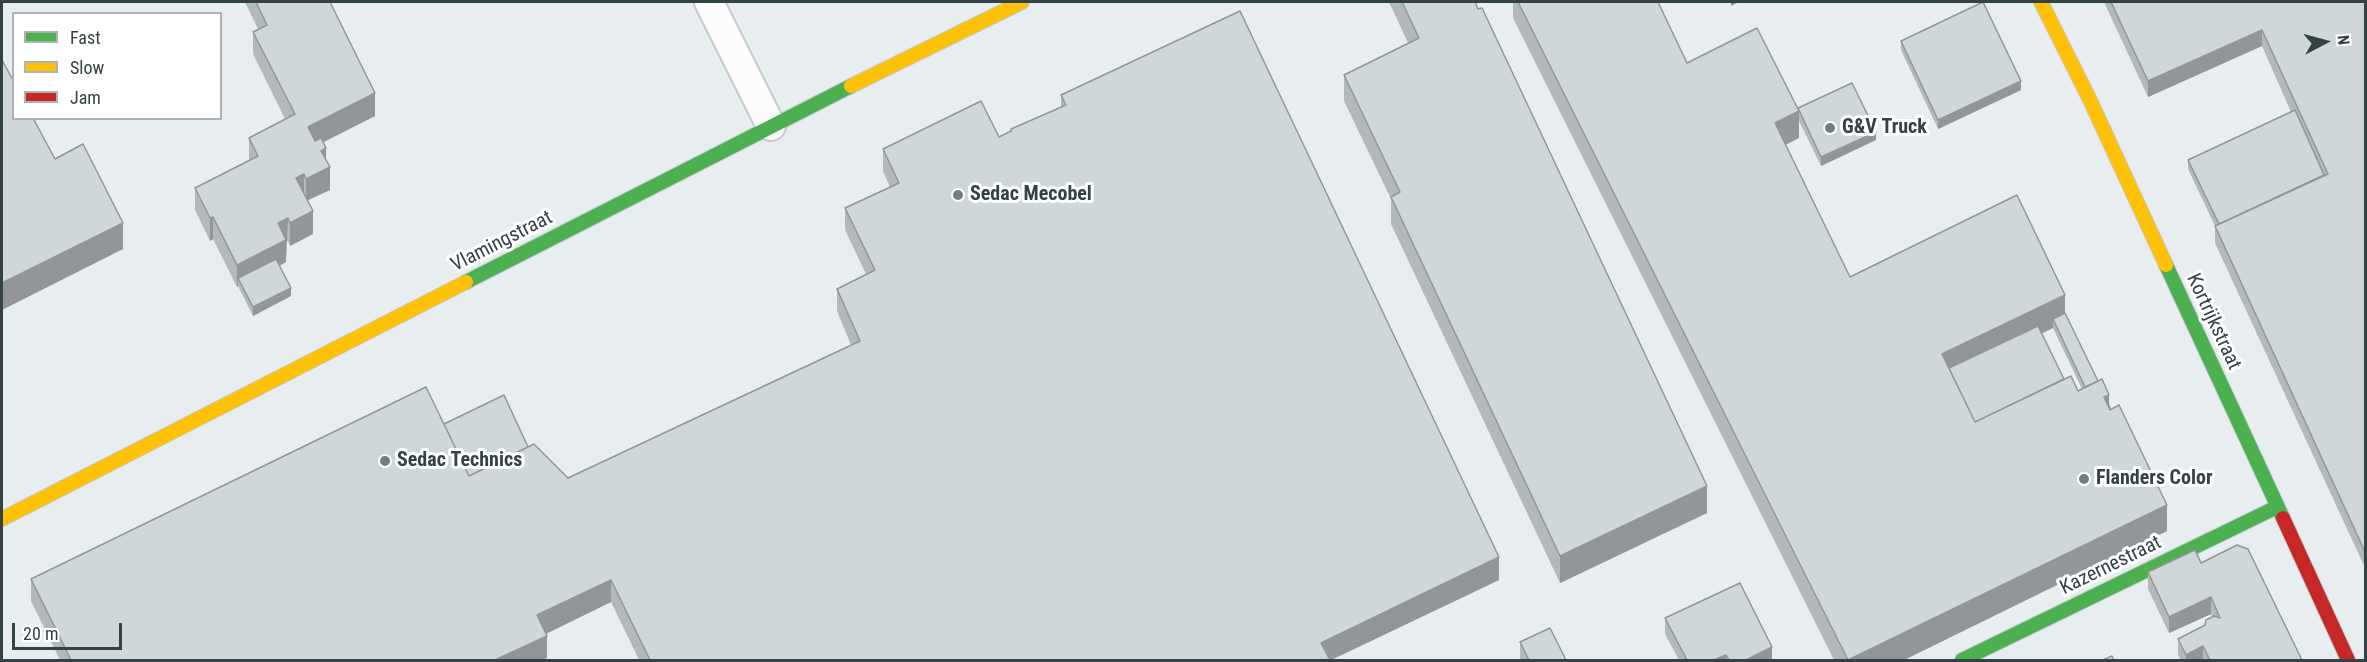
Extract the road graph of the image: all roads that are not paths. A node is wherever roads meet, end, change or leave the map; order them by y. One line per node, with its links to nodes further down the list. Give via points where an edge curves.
1 (709, 2): 4 (street)
2 (1022, 2): 4 (street, Vlamingstraat)
3 (2041, 2): 5 (street, Kortrijkstraat)
4 (771, 126): 6 (street, Vlamingstraat)
5 (2277, 507): 7 (street, Kazernestraat); 8 (street, Kortrijkstraat)
6 (2, 519)
7 (1962, 660)
8 (2348, 660)

